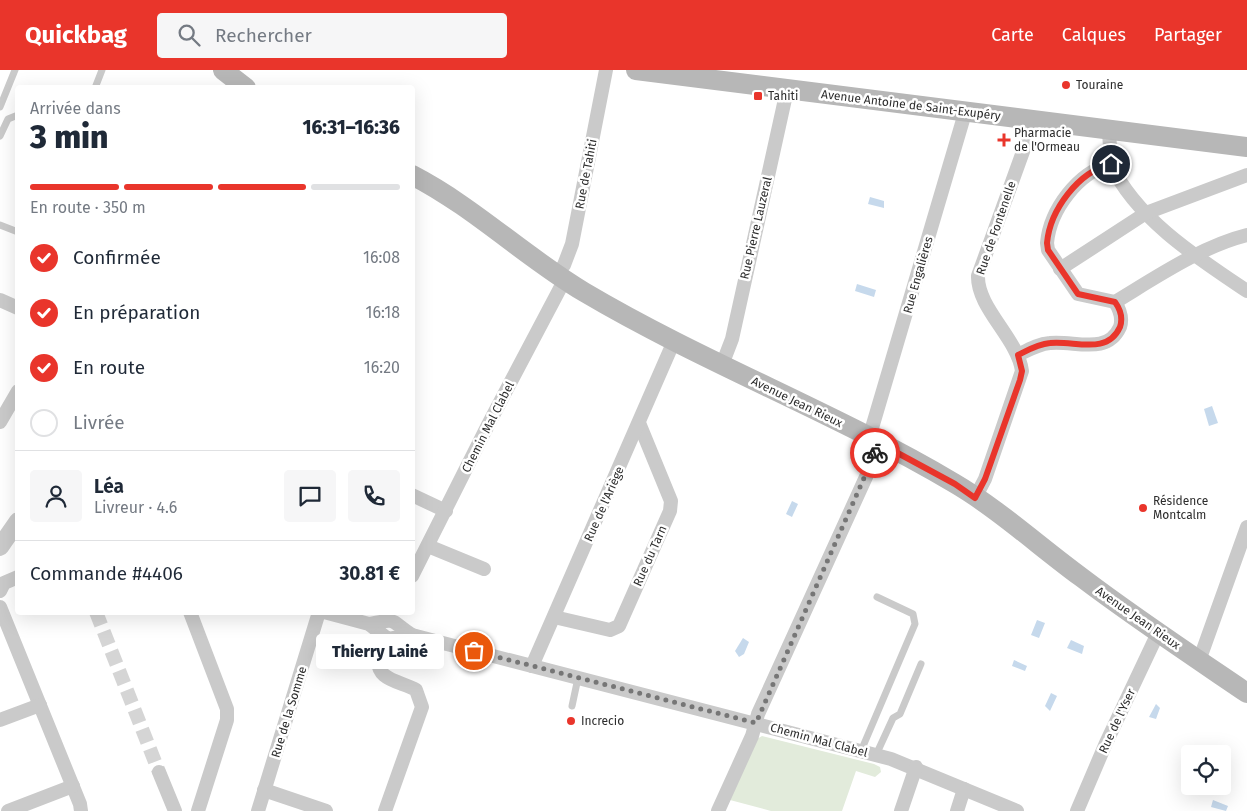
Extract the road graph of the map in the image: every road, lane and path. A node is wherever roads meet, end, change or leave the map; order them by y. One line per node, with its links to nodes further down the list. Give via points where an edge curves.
1 (15, 70): 8 (lane)
2 (102, 70): 6 (lane)
3 (606, 70): 24 (street, Rue de Tahiti, via 572,244)
4 (636, 70): 5 (main road, Avenue Antoine de Saint-Exupéry)
5 (684, 73): 7 (main road, Avenue Antoine de Saint-Exupéry)
6 (96, 85)
7 (787, 90): 9 (main road, Avenue Antoine de Saint-Exupéry); 31 (street, Rue Pierre Lauzeral, via 732,339)
8 (0, 107)
9 (965, 113): 11 (main road, Avenue Antoine de Saint-Exupéry); 36 (street, Rue Engalières)
10 (15, 116): 13 (lane, via 8,119)
11 (1034, 121): 12 (main road, Avenue Antoine de Saint-Exupéry); 30 (street, Rue de Fontenelle, via 978,276 980,291)
12 (1109, 131): 14 (main road, Avenue Antoine de Saint-Exupéry); 15 (street)
13 (0, 136)
14 (1247, 144)
15 (1111, 164): 18 (street); 23 (street, via 1102,166 1070,190 1060,203 1047,243)
16 (1247, 175): 18 (street)
17 (415, 177): 24 (main road, Avenue Jean Rieux)
18 (1146, 212): 22 (street); 23 (street)
19 (0, 225): 20 (lane)
20 (15, 231)
21 (1247, 235): 22 (street)
22 (1194, 256): 25 (street); 27 (street)
23 (1060, 269): 27 (street, via 1078,294)
24 (561, 277): 29 (main road, Avenue Jean Rieux); 39 (street, Chemin Mal Clabel)
25 (1247, 291)
26 (0, 300): 28 (street)
27 (1115, 302): 30 (street, via 1121,315 1121,325 1110,340 1094,345 1051,343)
28 (15, 307)
29 (674, 341): 31 (main road, Avenue Jean Rieux); 35 (street, Rue de l'Ariège)
30 (1018, 355): 38 (street, Rue de Fontenelle, via 1022,371 1020,380 985,479)
31 (722, 365): 36 (main road, Avenue Jean Rieux)
32 (15, 394): 33 (street)
33 (4, 407): 34 (street)
34 (0, 422)
35 (639, 423): 53 (street, Rue de l'Ariège); 53 (street, Rue du Tarn, via 671,501 670,511 619,626 610,630)
36 (875, 441): 38 (main road, Avenue Jean Rieux); 64 (street, Rue Engalières)
37 (415, 497): 39 (street)
38 (975, 498): 55 (main road, Avenue Jean Rieux)
39 (446, 511): 42 (street, Chemin Mal Clabel)
40 (15, 526): 43 (street)
41 (1247, 527): 56 (street)
42 (428, 546): 44 (street); 45 (street, Chemin Mal Clabel)
43 (0, 547)
44 (484, 569)
45 (415, 570)
46 (15, 578): 47 (street, via 4,583)
47 (0, 591)
48 (877, 597): 65 (lane, via 913,614 915,624)
49 (0, 607): 61 (street)
50 (191, 615): 75 (street, via 227,709 227,720)
51 (318, 615): 71 (street, Rue de la Somme)
52 (335, 615): 54 (street, Chemin Mal Clabel)
53 (554, 617): 58 (street, Rue de l'Ariège)
54 (390, 627): 58 (street, Chemin Mal Clabel); 78 (street, via 378,658 380,672 386,678 416,690 422,707)
55 (1158, 632): 56 (main road, Avenue Jean Rieux); 83 (street, Rue de l'Yser)
56 (1199, 660): 60 (main road, Avenue Jean Rieux)
57 (921, 664): 66 (lane, via 900,714 893,718)
58 (532, 666): 59 (street, Chemin Mal Clabel)
59 (578, 678): 62 (lane); 64 (street, Chemin Mal Clabel)
60 (1247, 694)
61 (40, 705): 63 (street); 69 (street)
62 (572, 706)
63 (0, 720)
64 (756, 723): 65 (street, Chemin Mal Clabel); 79 (street, Rue Engalières)
65 (860, 751): 66 (street, Chemin Mal Clabel)
66 (876, 755): 67 (street, Chemin Mal Clabel)
67 (916, 767): 70 (street, Chemin Mal Clabel); 80 (street)
68 (160, 772): 74 (street)
69 (73, 786): 72 (street); 73 (street)
70 (964, 789): 81 (street); 82 (street, Chemin Mal Clabel)
71 (264, 790): 76 (street, Rue de la Somme); 77 (street)
72 (8, 811)
73 (81, 811)
74 (175, 811)
75 (198, 811)
76 (258, 811)
77 (326, 811)
78 (385, 811)
79 (718, 811)
80 (901, 811)
81 (957, 811)
82 (1017, 811)
83 (1077, 811)

